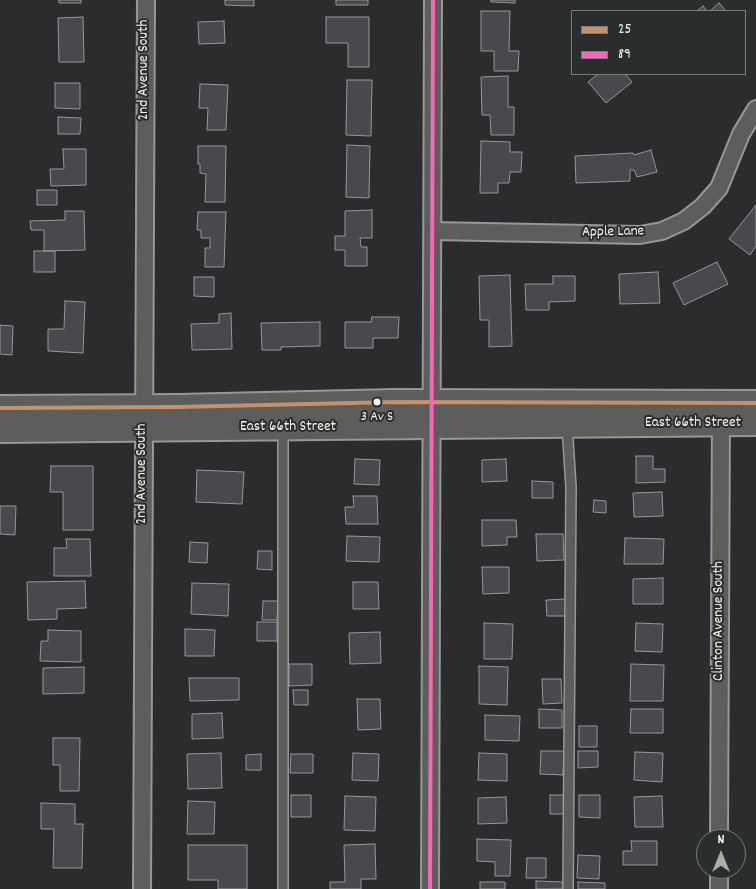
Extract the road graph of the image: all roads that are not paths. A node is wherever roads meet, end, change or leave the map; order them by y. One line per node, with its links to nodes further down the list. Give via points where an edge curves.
1 (146, 0): 10 (street, 2nd Avenue South)
2 (433, 0): 4 (street)
3 (756, 109): 4 (street, Apple Lane, via 741,134 719,188 684,221 662,231 640,235)
4 (433, 231): 5 (street)
5 (432, 402): 8 (main road, East 66th Street); 9 (main road, East 66th Street, via 395,402); 13 (street)
6 (756, 403): 8 (main road, East 66th Street)
7 (0, 408): 10 (main road, East 66th Street)
8 (721, 413): 11 (main road, East 66th Street); 12 (main road, East 66th Street, via 681,423); 15 (street, Clinton Avenue South)
9 (283, 416): 10 (main road, East 66th Street, via 178,408); 13 (main road, East 66th Street); 17 (lane)
10 (143, 418): 14 (main road, East 66th Street); 16 (street, 2nd Avenue South)
11 (756, 423)
12 (568, 425): 13 (main road, East 66th Street); 19 (lane, via 571,487)
13 (432, 426): 18 (street)
14 (0, 430)
15 (719, 829)
16 (142, 889)
17 (283, 889)
18 (430, 889)
19 (568, 889)

